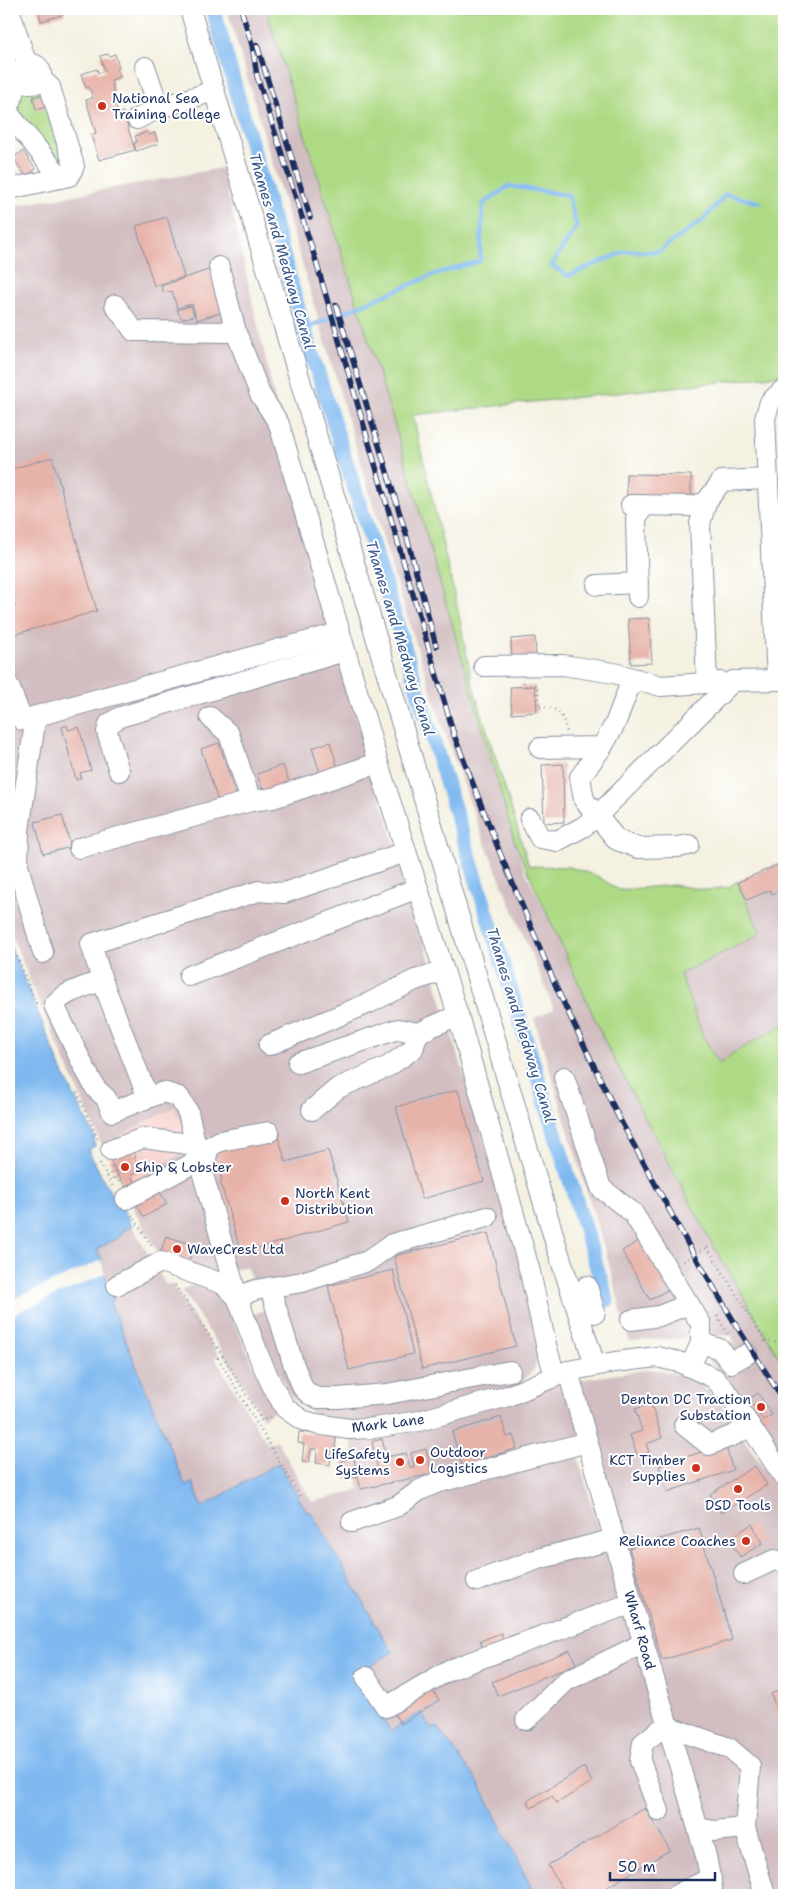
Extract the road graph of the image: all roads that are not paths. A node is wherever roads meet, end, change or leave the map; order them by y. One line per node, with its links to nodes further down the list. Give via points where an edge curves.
1 (9, 9): 4 (street)
2 (190, 9): 5 (street)
3 (146, 67): 7 (street)
4 (30, 74): 6 (street, via 15,88); 10 (street, via 50,87 74,166 69,176)
5 (214, 91): 7 (street); 64 (street, via 558,1251)
6 (9, 106)
7 (159, 108): 9 (street)
8 (9, 114): 10 (street)
9 (136, 119)
10 (61, 178): 11 (street)
11 (9, 189)
12 (219, 267): 14 (street, Wharf Road)
13 (115, 305): 14 (street, via 134,330)
14 (236, 332): 19 (street, Wharf Road, via 260,394 279,424)
15 (784, 389): 16 (street, via 770,402 765,418)
16 (768, 480): 17 (street, via 722,481); 22 (street)
17 (706, 502): 18 (street, via 694,506 637,505 638,590); 24 (street, via 700,524)
18 (597, 585)
19 (342, 642): 26 (street); 30 (street, Wharf Road); 31 (street, via 120,717 109,724 107,732)
20 (484, 666): 21 (street, via 562,665)
21 (636, 680): 24 (street, via 661,686); 28 (street, via 628,690)
22 (781, 680): 23 (street)
23 (733, 681): 24 (street); 33 (street)
24 (707, 682)
25 (9, 686): 26 (street, via 22,720)
26 (36, 716): 39 (street, via 19,830 18,866)
27 (210, 717): 32 (street, via 229,734)
28 (602, 747): 29 (street); 33 (street, via 580,777 584,800)
29 (540, 748)
30 (378, 763): 32 (street, via 274,798); 37 (street, Wharf Road)
31 (119, 771)
32 (251, 801): 36 (street)
33 (596, 817): 34 (street, via 583,828 557,841 540,838); 35 (street, via 617,840 638,848)
34 (530, 819)
35 (689, 845)
36 (79, 848)
37 (406, 852): 38 (street, Wharf Road); 42 (street, via 284,893 259,891 91,944)
38 (418, 888): 40 (street, Wharf Road); 41 (street)
39 (43, 954)
40 (444, 971): 43 (street, Wharf Road); 45 (street, via 415,980)
41 (189, 976)
42 (102, 980): 48 (street); 48 (street, Mark Lane, via 67,993 54,1005 85,1069 112,1112)
43 (458, 1015): 44 (street); 67 (street, Wharf Road, via 530,1272 548,1349)
44 (418, 1033): 46 (street, via 398,1029); 49 (street, via 413,1049 389,1066 338,1088)
45 (269, 1045)
46 (298, 1063)
47 (564, 1077): 59 (street, via 601,1188 634,1213)
48 (148, 1098): 52 (street, Mark Lane, via 163,1092 179,1098 188,1112)
49 (312, 1110)
50 (269, 1132): 52 (street, via 220,1141)
51 (105, 1155): 52 (street, via 143,1138)
52 (199, 1158): 53 (street); 58 (street, Mark Lane)
53 (121, 1196)
54 (487, 1218): 57 (street, via 392,1244 368,1261 302,1282)
55 (117, 1285): 58 (street, via 161,1262 223,1284)
56 (587, 1286): 60 (street)
57 (270, 1288): 58 (street); 66 (street, via 303,1388 316,1398 387,1394)
58 (237, 1297): 67 (street, Mark Lane, via 260,1359 285,1408 302,1420 316,1424 349,1429 418,1421 508,1396)
59 (689, 1304): 61 (street, via 658,1316); 62 (street, via 701,1324)
60 (595, 1313)
61 (631, 1320)
62 (701, 1343): 63 (street, via 720,1349 731,1364); 65 (street)
63 (748, 1354)
64 (595, 1365): 65 (street, Mark Lane, via 651,1357); 67 (street, Mark Lane)
65 (690, 1367): 69 (street, Mark Lane, via 714,1378)
66 (510, 1371)
67 (562, 1373): 70 (street, Wharf Road)
68 (684, 1425): 69 (street, via 709,1445)
69 (750, 1426): 71 (street, Mark Lane)
70 (587, 1442): 72 (street, via 436,1483 398,1506); 73 (street, Wharf Road)
71 (784, 1477)
72 (352, 1522)
73 (615, 1539): 76 (street, via 538,1559); 77 (street, Wharf Road)
74 (784, 1562): 75 (street, via 774,1560)
75 (744, 1574)
76 (477, 1581)
77 (634, 1607): 78 (street, Wharf Road); 79 (street, via 621,1607 449,1670 386,1707)
78 (644, 1643): 80 (street, via 566,1681); 81 (street, Wharf Road)
79 (366, 1677)
80 (526, 1720)
81 (669, 1727): 82 (street, via 643,1743 640,1761); 83 (street, Wharf Road); 84 (street, via 729,1748 750,1766)
82 (659, 1811)
83 (698, 1828): 84 (street, via 714,1831); 85 (street, Wharf Road)
84 (745, 1828): 87 (street)
85 (710, 1887): 86 (street)
86 (676, 1895)
87 (766, 1895)

